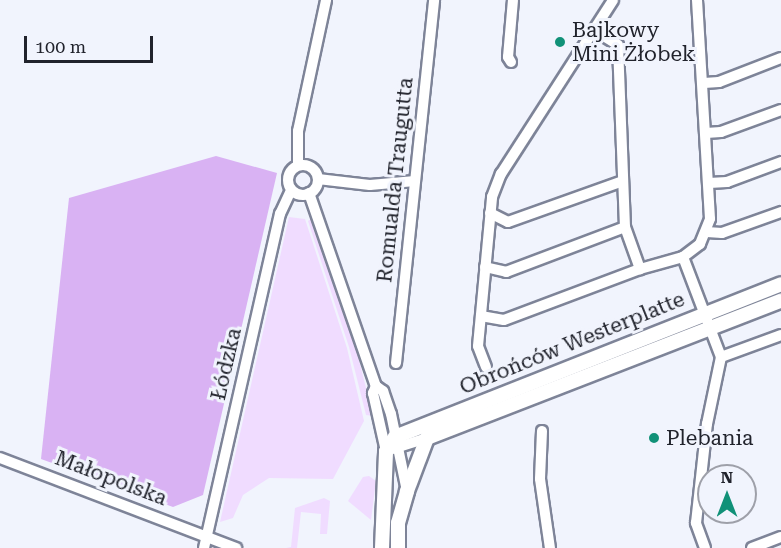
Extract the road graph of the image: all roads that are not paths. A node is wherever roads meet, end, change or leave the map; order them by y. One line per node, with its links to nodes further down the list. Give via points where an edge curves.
1 (326, 0): 13 (street, via 298,131)
2 (434, 0): 15 (street, Romualda Traugutta)
3 (513, 0): 8 (street, via 508,57)
4 (613, 0): 6 (street)
5 (698, 0): 9 (street)
6 (594, 30): 16 (street, via 618,45); 21 (street, via 501,174)
7 (781, 58): 9 (street, via 719,82)
8 (511, 62)
9 (704, 83): 11 (street)
10 (781, 110): 11 (street, via 721,132)
11 (706, 133): 17 (street)
12 (781, 162): 17 (street, via 727,182)
13 (298, 165): 14 (street, via 312,168); 18 (street, via 288,176)
14 (318, 179): 15 (street, via 370,185); 19 (street)
15 (415, 181): 34 (street, Romualda Traugutta)
16 (623, 181): 21 (street, via 508,222); 22 (street)
17 (709, 183): 23 (street)
18 (291, 190): 19 (street); 43 (street, Łódzka, via 280,214)
19 (309, 193): 36 (street)
20 (781, 212): 23 (street, via 722,233)
21 (490, 213): 25 (street)
22 (626, 227): 25 (street, via 506,272); 26 (street)
23 (707, 232): 24 (street, via 700,244)
24 (683, 257): 26 (street); 29 (street)
25 (485, 267): 30 (street)
26 (640, 269): 30 (street, via 504,320)
27 (781, 284): 29 (main road, Obrońców Westerplatte)
28 (781, 301): 31 (main road, Obrońców Westerplatte)
29 (704, 313): 31 (street); 39 (main road, Obrońców Westerplatte)
30 (481, 316): 35 (street, via 478,346)
31 (710, 328): 33 (street); 38 (main road, Obrońców Westerplatte)
32 (781, 335): 33 (street)
33 (721, 357): 48 (street, via 707,424 696,523)
34 (396, 363)
35 (486, 367)
36 (376, 386): 39 (street, via 373,393); 39 (street, via 383,391)
37 (542, 431): 47 (street, via 540,479)
38 (427, 438): 39 (street, Obrońców Westerplatte); 41 (main road)
39 (393, 445): 41 (street); 45 (main road)
40 (0, 458): 43 (street, Małopolska, via 111,497)
41 (407, 491): 46 (main road, via 398,523)
42 (781, 537): 49 (street)
43 (205, 543): 44 (street, Małopolska)
44 (236, 548)
45 (382, 548)
46 (398, 548)
47 (550, 548)
48 (705, 548)
49 (752, 548)

